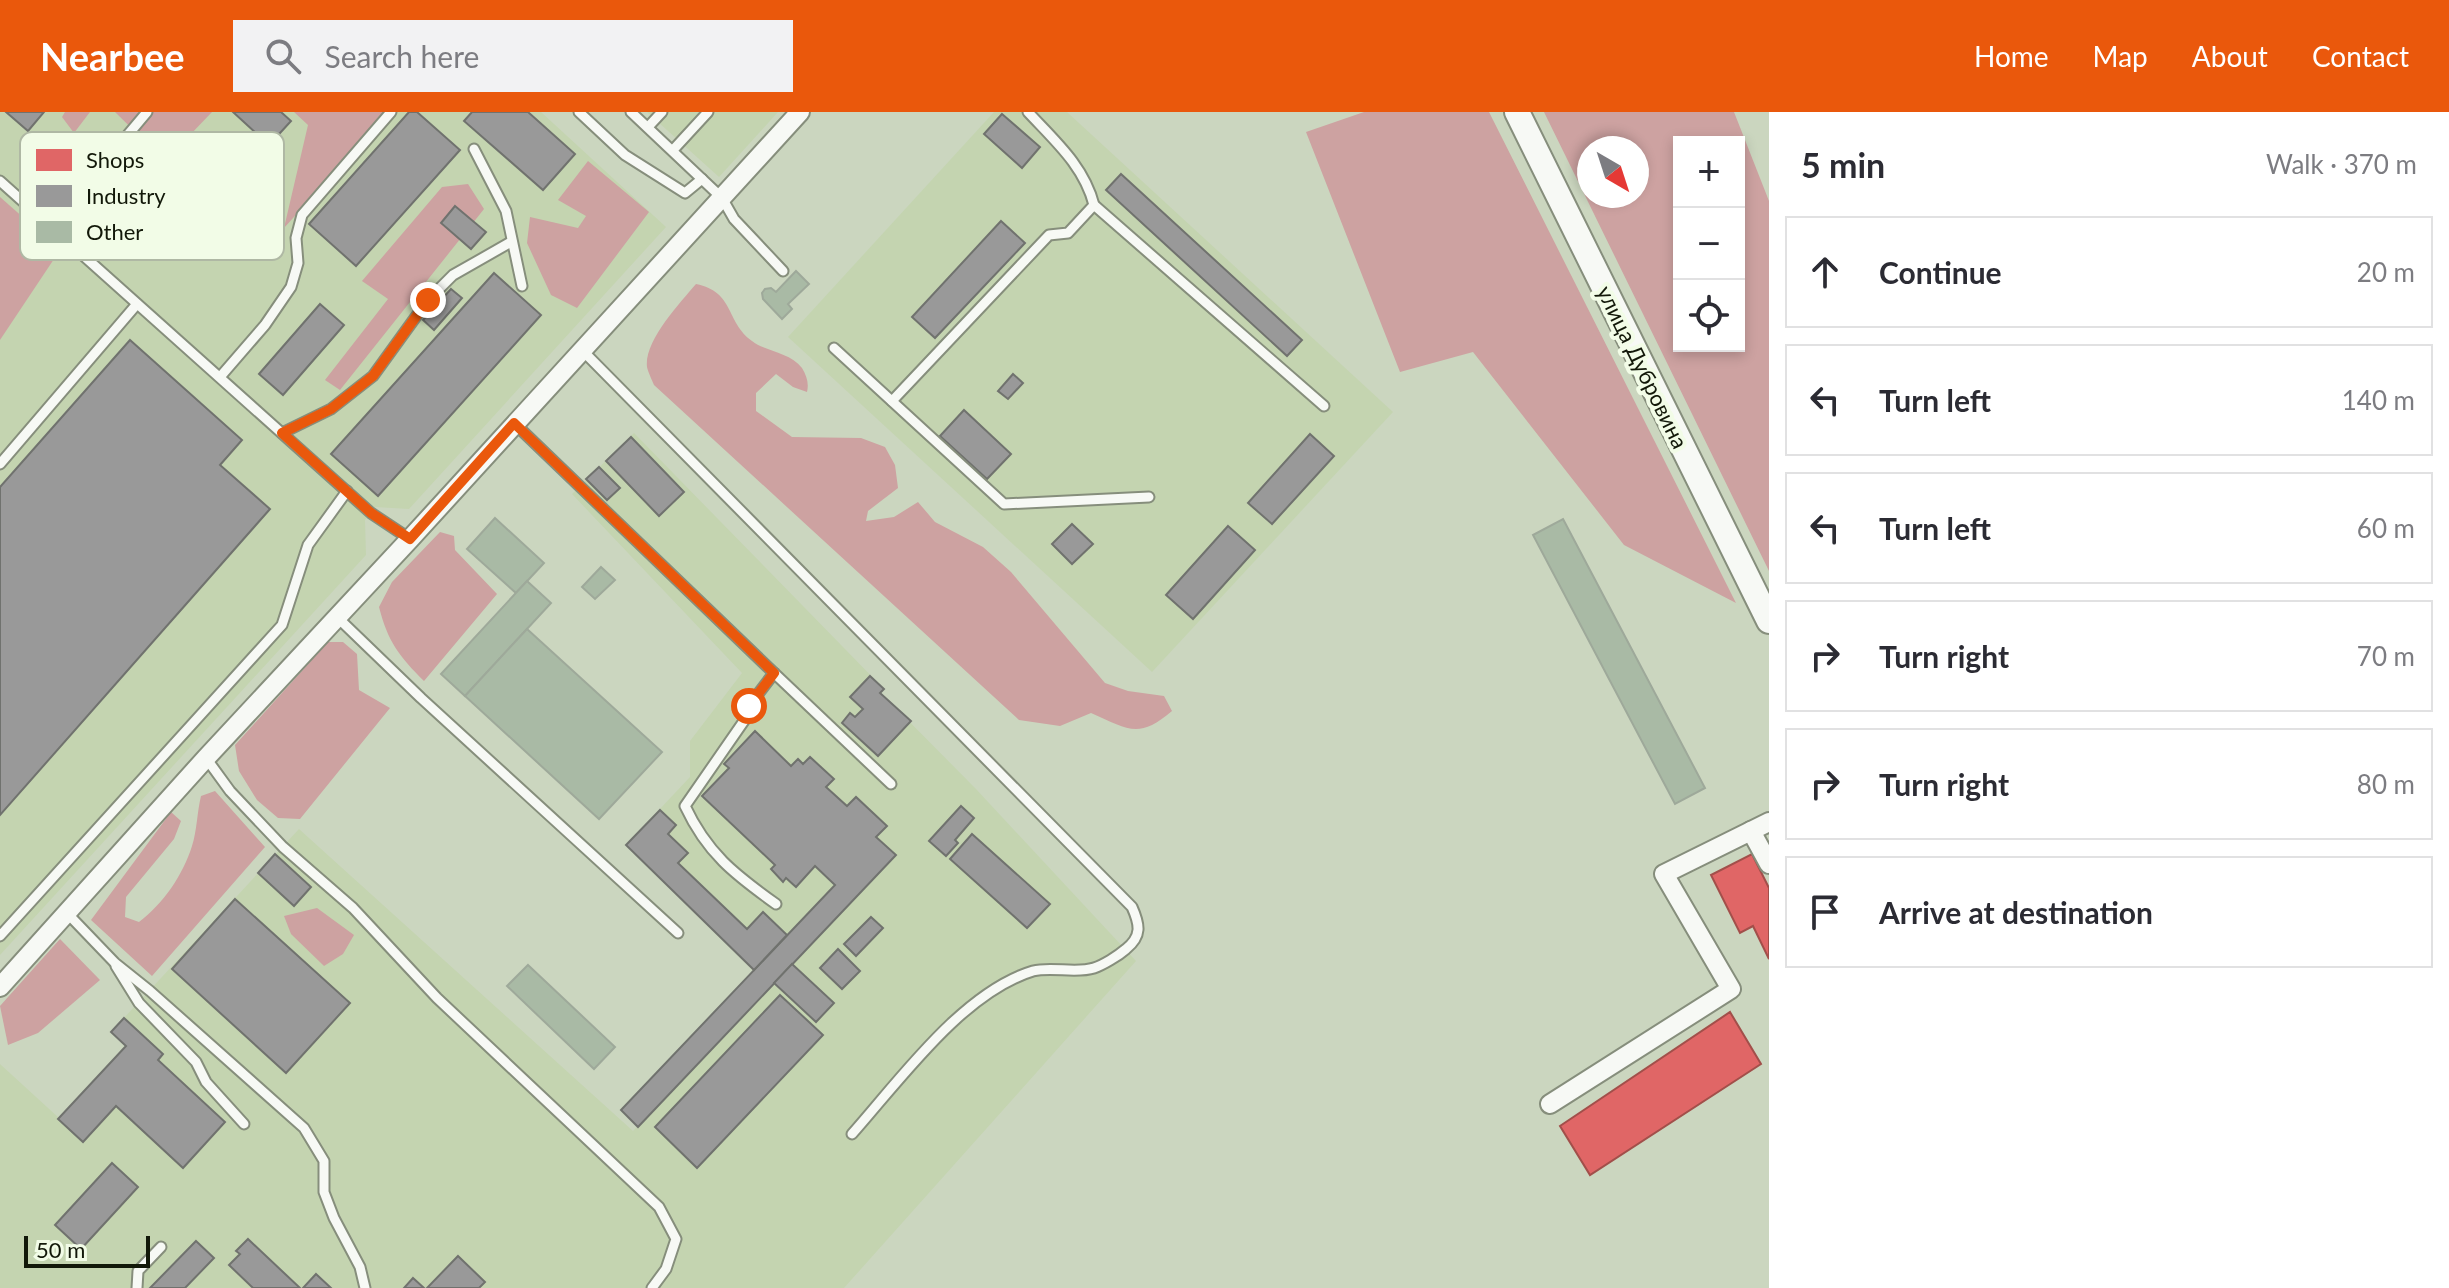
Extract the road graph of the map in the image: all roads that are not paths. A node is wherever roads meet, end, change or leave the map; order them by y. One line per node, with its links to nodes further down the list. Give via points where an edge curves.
1 (147, 112): 11 (lane)
2 (391, 112): 26 (lane, via 302,215 291,287)
3 (579, 112): 14 (lane, via 625,155 685,193)
4 (631, 112): 10 (lane)
5 (662, 112): 10 (lane)
6 (708, 112): 13 (lane)
7 (800, 112): 17 (street)
8 (1028, 112): 18 (lane, via 1077,165)
9 (1517, 112): 36 (main road, улица Дубровина)
10 (648, 127): 13 (lane)
11 (130, 132)
12 (474, 149): 19 (lane, via 506,211)
13 (673, 150): 14 (lane)
14 (702, 179): 17 (lane)
15 (0, 181): 16 (lane)
16 (20, 198)
17 (722, 198): 21 (lane, via 734,219); 25 (street)
18 (1094, 205): 27 (lane, via 1068,233 1049,235); 28 (lane)
19 (511, 242): 22 (lane); 30 (lane, via 453,275 428,300 373,376 331,409)
20 (90, 260): 23 (lane)
21 (783, 271)
22 (522, 286)
23 (137, 304): 26 (lane); 31 (lane)
24 (834, 348): 27 (lane)
25 (581, 349): 29 (street); 51 (lane, via 1132,907 1139,923 1139,936 1126,949 1094,968 1034,971 991,991 950,1024)
26 (220, 377): 30 (lane)
27 (892, 401): 33 (lane, via 1004,504)
28 (1324, 406)
29 (514, 423): 34 (street); 37 (lane)
30 (282, 433): 32 (lane)
31 (0, 464)
32 (347, 491): 34 (lane); 46 (lane, via 308,545 282,625)
33 (1149, 497)
34 (410, 539): 35 (street)
35 (337, 617): 38 (street); 45 (lane)
36 (1769, 621)
37 (774, 673): 39 (lane); 43 (lane, via 685,806 698,834 734,875)
38 (206, 758): 44 (street); 55 (lane, via 283,847 353,908 437,998 659,1207 676,1239 666,1269)
39 (891, 784)
40 (1769, 822): 41 (street)
41 (1751, 831): 42 (street); 49 (street, via 1664,874 1731,989)
42 (1769, 864)
43 (776, 904)
44 (67, 913): 47 (lane); 48 (street)
45 (678, 933)
46 (0, 936)
47 (115, 963): 50 (lane, via 139,1003 196,1062 206,1082); 54 (lane, via 304,1128 324,1161 324,1192)
48 (0, 987)
49 (1550, 1104)
50 (244, 1124)
51 (852, 1134)
52 (161, 1247): 53 (lane, via 138,1271)
53 (137, 1288)
54 (365, 1288)
55 (652, 1288)

